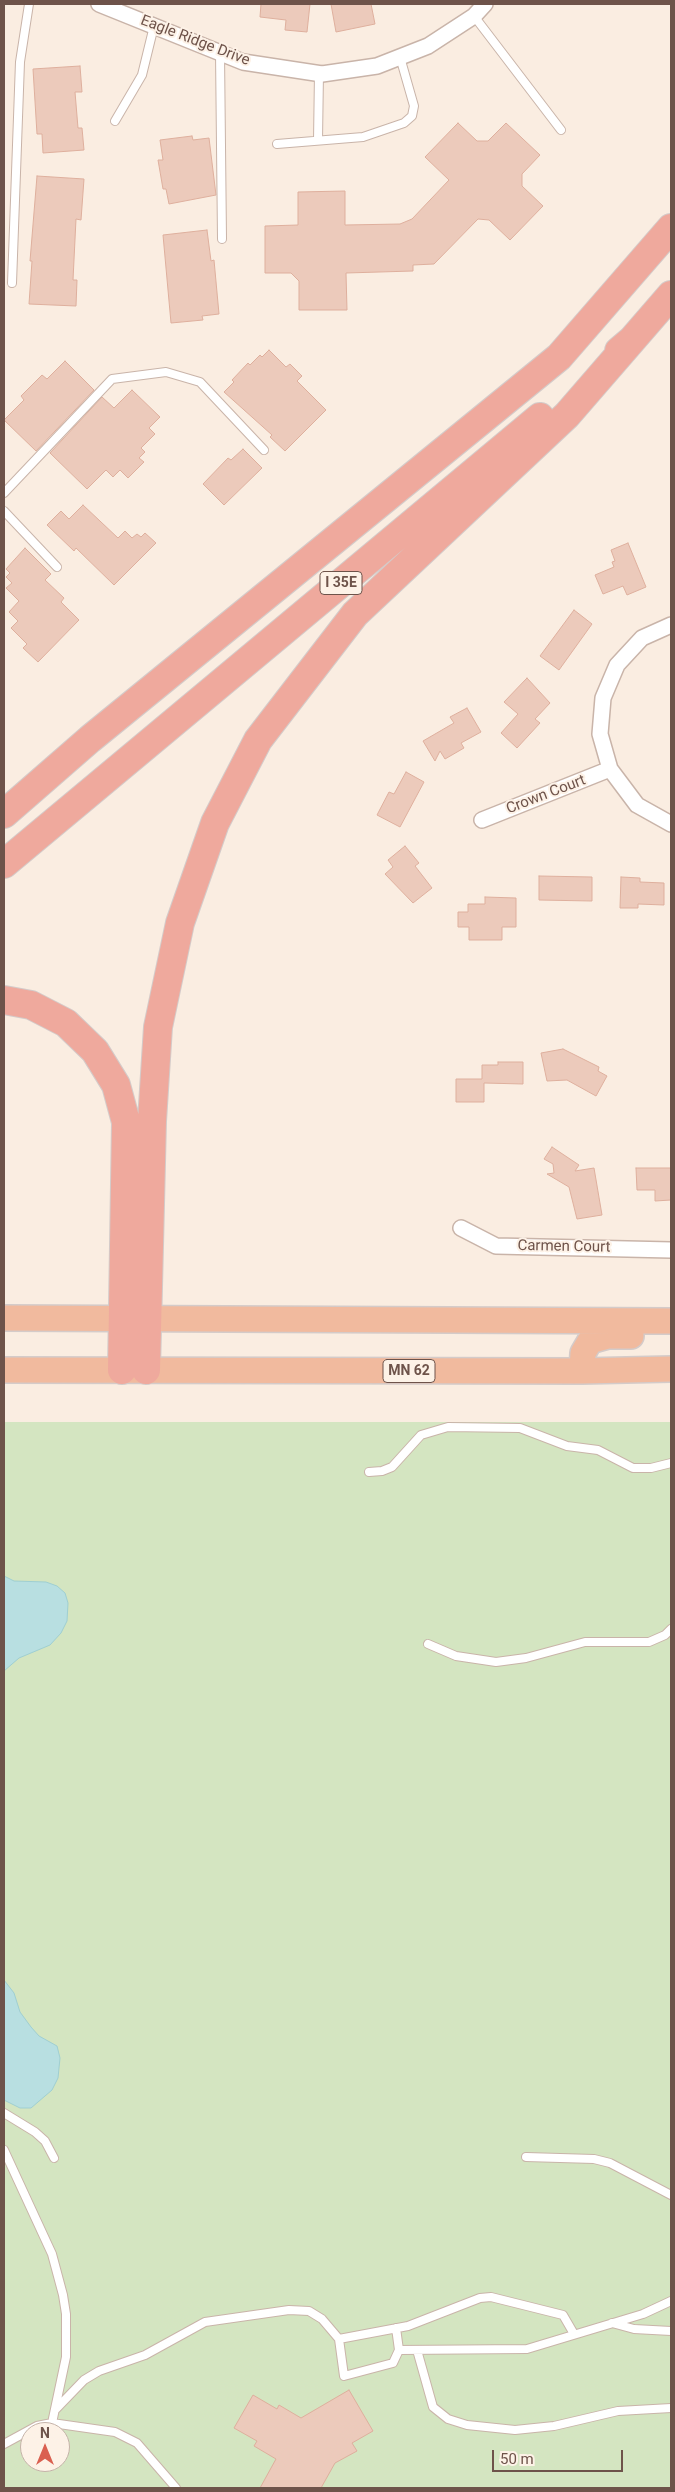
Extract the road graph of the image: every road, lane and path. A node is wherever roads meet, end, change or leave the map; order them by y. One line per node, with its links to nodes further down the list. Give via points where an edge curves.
1 (29, 4): 15 (lane, via 20,62)
2 (99, 4): 5 (street, Eagle Ridge Drive)
3 (485, 4): 4 (street, Eagle Ridge Drive)
4 (474, 16): 7 (street, Eagle Ridge Drive, via 428,46); 10 (lane)
5 (154, 26): 6 (street, Eagle Ridge Drive); 9 (lane, via 142,75)
6 (220, 53): 8 (street, Eagle Ridge Drive, via 243,62); 14 (lane)
7 (400, 57): 8 (street, Eagle Ridge Drive, via 377,66); 11 (lane, via 414,106 412,116 404,124 363,137)
8 (319, 73): 11 (lane)
9 (115, 121)
10 (561, 130)
11 (318, 140): 12 (lane)
12 (277, 144)
13 (671, 228): 23 (highway, I 35E, via 558,357)
14 (222, 239)
15 (12, 283)
16 (671, 295): 17 (highway, I 35E)
17 (632, 340): 29 (highway, I 35E); 34 (highway, via 568,415 354,614 258,740 215,823 180,923 158,1027)
18 (264, 450): 19 (lane, via 200,382 166,372 112,379)
19 (4, 493)
20 (4, 511): 21 (lane)
21 (57, 567)
22 (671, 624): 24 (street, via 642,638 617,665 603,698 600,734)
23 (90, 739): 25 (highway); 26 (highway, I 35E)
24 (610, 769): 27 (street, Crown Court); 28 (street, via 637,805)
25 (4, 800)
26 (4, 814)
27 (482, 820)
28 (671, 824)
29 (4, 864)
30 (4, 1000): 34 (highway, via 31,1005 66,1023 95,1051 116,1085 126,1122)
31 (461, 1228): 32 (street, Carmen Court, via 496,1246)
32 (671, 1250)
33 (4, 1318): 34 (highway)
34 (134, 1319): 35 (highway); 39 (highway)
35 (671, 1321)
36 (671, 1336): 40 (highway, via 598,1338 590,1341 583,1352)
37 (671, 1369): 40 (highway, MN 62)
38 (4, 1370): 39 (highway, MN 62)
39 (134, 1370): 40 (highway, MN 62)
40 (582, 1371)
41 (671, 1463): 42 (lane, via 633,1468 598,1450 567,1446 520,1428 448,1427 420,1435 392,1467)
42 (369, 1472)
43 (671, 1629): 44 (lane, via 649,1642 585,1642 526,1658 496,1662 456,1656)
44 (428, 1644)
45 (4, 2113): 48 (lane, via 40,2136)
46 (4, 2150): 59 (lane, via 59,2273 67,2336)
47 (526, 2157): 49 (lane, via 594,2159 610,2163)
48 (54, 2158)
49 (671, 2195)
50 (671, 2301): 51 (lane)
51 (612, 2323): 53 (lane, via 634,2329); 54 (lane)
52 (396, 2328): 54 (lane, via 491,2297 563,2315); 55 (lane); 56 (lane)
53 (671, 2331)
54 (574, 2334): 57 (lane, via 527,2348)
55 (338, 2339): 56 (lane, via 344,2376 394,2363); 59 (lane, via 322,2319 308,2311 289,2310 205,2322 144,2355 99,2371 84,2380)
56 (399, 2350): 57 (lane)
57 (417, 2350): 58 (lane, via 433,2407 448,2419 466,2425 515,2430 554,2426 618,2411)
58 (671, 2408)
59 (56, 2409): 60 (lane)
60 (52, 2422)
61 (70, 2426): 64 (lane, via 114,2432 137,2443)
62 (20, 2435): 63 (lane)
63 (4, 2444)
64 (176, 2488)

